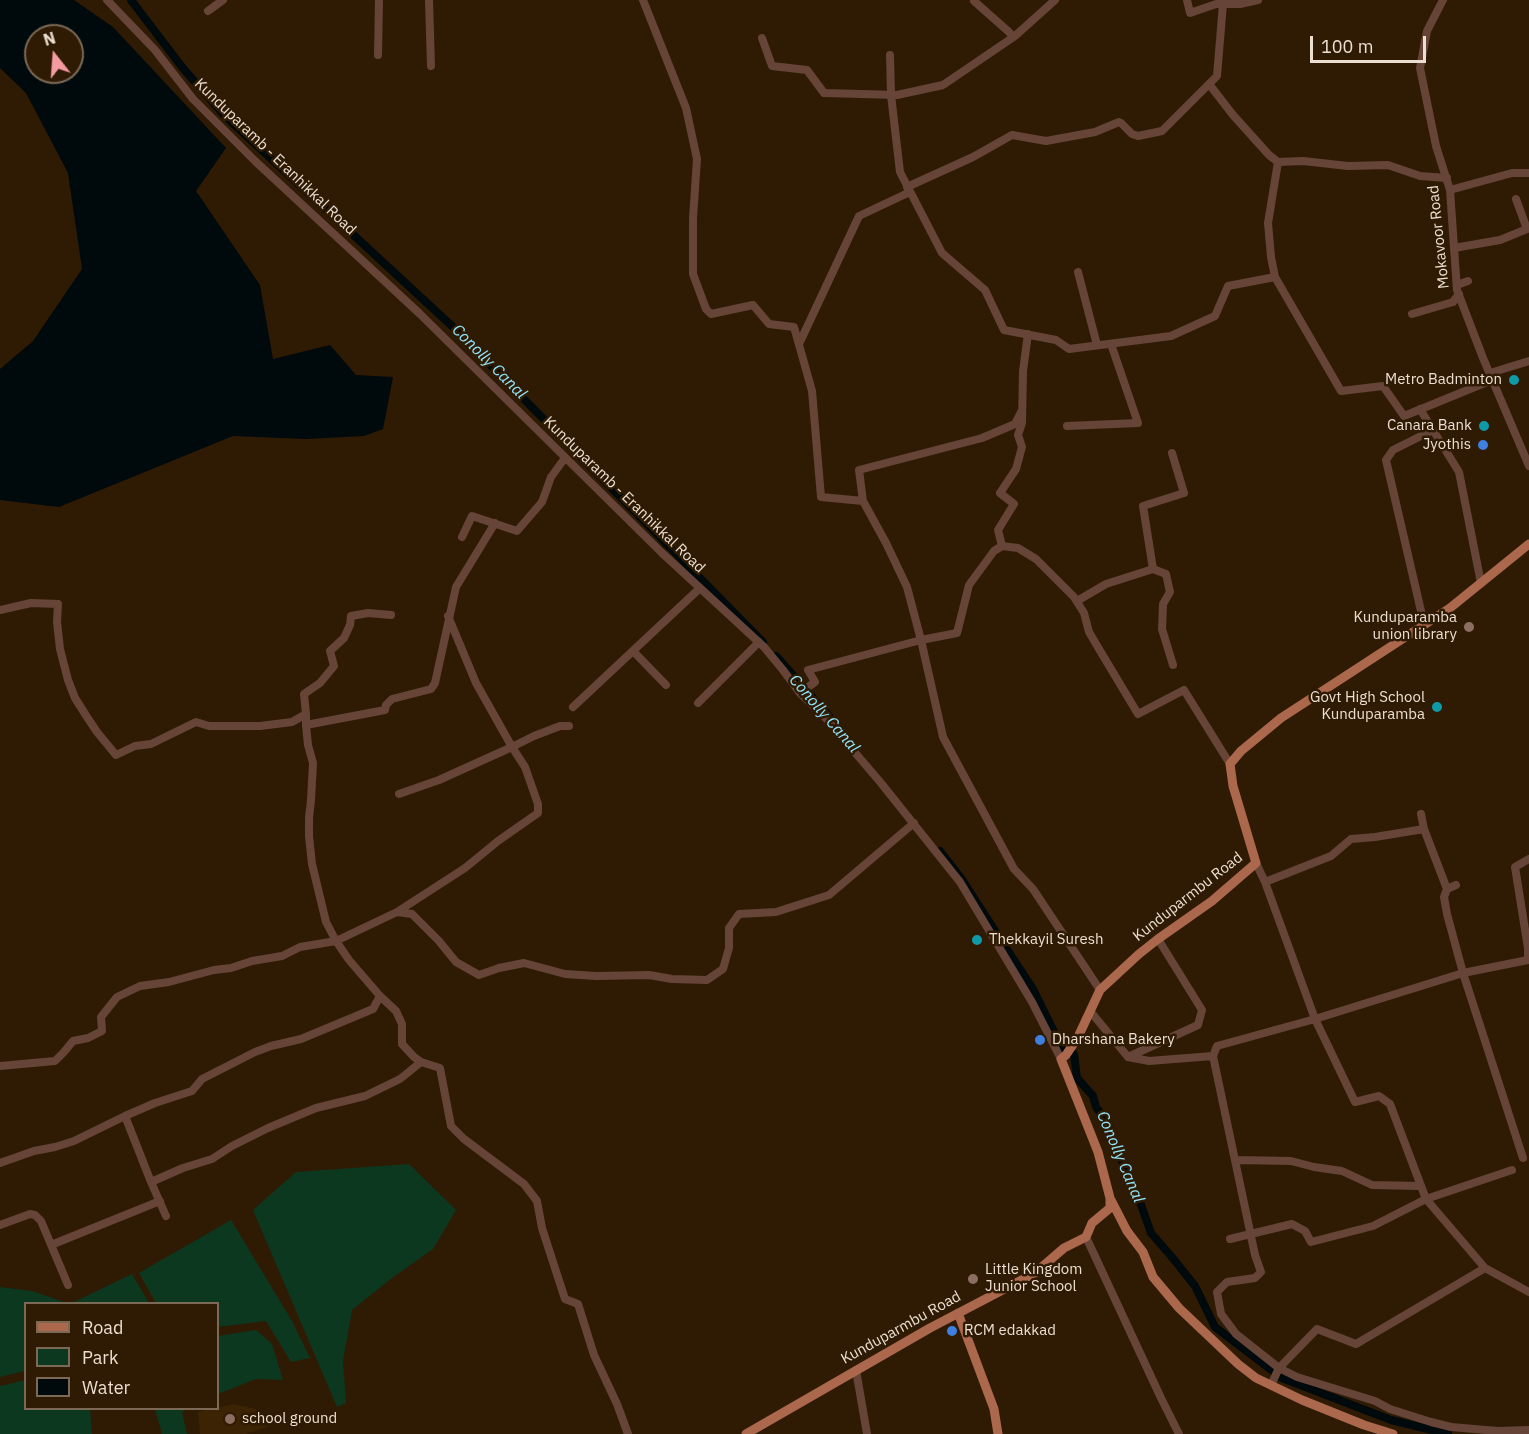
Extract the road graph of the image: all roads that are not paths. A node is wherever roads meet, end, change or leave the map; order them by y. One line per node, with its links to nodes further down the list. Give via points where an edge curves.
1 (107, 0): 44 (street, Kunduparamb - Eranhikkal Road, via 155,50 193,99 255,161 420,314)
2 (224, 0): 12 (street)
3 (379, 0): 15 (street)
4 (429, 0): 17 (street)
5 (644, 0): 34 (street, via 686,108 697,159 693,274 706,309 711,314 753,305 769,324 794,327)
6 (1055, 0): 13 (street)
7 (1187, 0): 11 (street, via 1190,13)
8 (1258, 0): 11 (street)
9 (1443, 0): 22 (street, Mokavoor Road, via 1427,31 1420,68 1436,146)
10 (974, 1): 13 (street)
11 (1223, 4): 18 (street, via 1217,76)
12 (208, 11)
13 (1013, 37): 19 (street, via 943,85)
14 (762, 38): 19 (street, via 772,66 807,70 824,93)
15 (378, 55)
16 (890, 55): 19 (street)
17 (431, 66)
18 (1209, 84): 20 (street); 23 (street, via 1162,131 1138,136 1119,122 1095,132 1046,141 1012,135)
19 (891, 95): 23 (street, via 900,172)
20 (1278, 162): 22 (street, via 1388,165 1420,176); 28 (street, via 1268,223)
21 (1529, 173): 24 (street, via 1512,173)
22 (1447, 178): 24 (street, Mokavoor Road)
23 (909, 189): 33 (street, via 942,253 985,290 1004,330); 34 (street, via 859,216)
24 (1450, 190): 26 (street, Mokavoor Road)
25 (1516, 199): 26 (street, via 1527,229 1500,240)
26 (1454, 248): 30 (street, Mokavoor Road)
27 (1078, 272): 36 (street)
28 (1275, 277): 35 (street, via 1228,286 1215,316 1171,336); 39 (street, via 1341,391 1383,386 1404,416)
29 (1468, 282): 30 (street)
30 (1457, 285): 31 (street, Mokavoor Road)
31 (1459, 294): 32 (street, via 1453,302); 38 (street, Mokavoor Road)
32 (1412, 314)
33 (1028, 334): 36 (street, via 1056,340 1069,349); 40 (street)
34 (799, 344): 46 (street, via 812,391 821,497)
35 (1110, 344): 36 (street); 41 (street, via 1138,423)
36 (1098, 345)
37 (1529, 361): 38 (street)
38 (1491, 377): 39 (street); 45 (street, Mokavoor Road)
39 (1420, 409): 42 (street)
40 (1021, 411): 46 (street, via 1015,424 981,438 859,470); 50 (street, via 1018,435 1022,447 1016,469 1000,493 1014,504 998,530)
41 (1067, 426)
42 (1433, 430): 52 (street, via 1459,472); 58 (street, via 1393,450 1386,460)
43 (1172, 453): 51 (street, via 1184,493 1143,506)
44 (565, 458): 47 (street, via 551,477 542,502 517,531); 53 (street, Kunduparamb - Eranhikkal Road)
45 (1529, 465)
46 (863, 501): 59 (street, via 907,586)
47 (495, 523): 48 (street, via 472,516); 57 (street, via 456,587)
48 (462, 537)
49 (1529, 544): 52 (main road)
50 (1002, 546): 54 (street, via 1018,548 1036,559); 59 (street, via 969,585 957,633)
51 (1153, 569): 54 (street, via 1106,584); 62 (street, via 1166,574 1170,592 1163,604 1162,629)
52 (1480, 583): 58 (main road)
53 (700, 588): 60 (street, Kunduparamb - Eranhikkal Road); 61 (street)
54 (1077, 601): 71 (street, via 1089,632 1138,714 1184,690)
55 (0, 610): 67 (street, via 31,603 58,604 60,649 68,680 87,717 116,755 151,744 196,722 209,726 260,726 292,722)
56 (391, 615): 67 (street, via 351,616 344,638 330,651 334,666 304,694)
57 (448, 616): 68 (street, via 435,683 430,689 392,699 385,710); 70 (street, via 476,683)
58 (1424, 624): 71 (main road, via 1281,718)
59 (921, 640): 64 (street, via 808,670 815,682); 85 (street, via 943,737 1014,869 1033,889)
60 (759, 642): 64 (street, Kunduparamb - Eranhikkal Road); 65 (street)
61 (633, 651): 63 (street); 66 (street)
62 (1173, 665)
63 (666, 685)
64 (801, 693): 74 (street, Kunduparamb - Eranhikkal Road)
65 (698, 703)
66 (573, 707)
67 (306, 714): 68 (street)
68 (306, 725): 83 (street, via 313,764 309,818 312,864 326,922)
69 (569, 726): 70 (street, via 560,726)
70 (512, 747): 72 (street); 81 (street, via 525,767 538,813 465,868)
71 (1230, 764): 77 (main road, Kunduparmbu Road)
72 (399, 794)
73 (1421, 814): 75 (street)
74 (914, 823): 81 (street, via 829,895 776,912 739,914 729,928 723,969 707,980 565,974 524,963 479,975 456,962 412,914); 89 (street, Kunduparamb - Eranhikkal Road, via 960,882)
75 (1424, 829): 78 (street, via 1351,839 1331,856); 80 (street)
76 (1529, 859): 84 (street, via 1515,867 1528,960)
77 (1256, 864): 78 (street); 82 (main road, Kunduparmbu Road)
78 (1265, 882): 88 (street)
79 (1456, 885): 80 (street)
80 (1447, 889): 84 (street, via 1447,914)
81 (397, 912): 83 (street)
82 (1158, 939): 85 (main road, Kunduparmbu Road); 91 (street, via 1202,1010 1198,1025)
83 (336, 941): 86 (street); 93 (street, via 140,986 117,997 101,1017 102,1031 72,1041 55,1061)
84 (1463, 973): 88 (street); 95 (street)
85 (1100, 990): 87 (main road, Kunduparmbu Road)
86 (380, 996): 92 (street, via 396,1011 402,1024 402,1044); 94 (street, via 373,1009 301,1039 255,1052 202,1079 192,1091)
87 (1090, 1011): 89 (main road, Kunduparmbu Road); 91 (street)
88 (1315, 1019): 90 (street, via 1217,1046); 100 (street, via 1355,1102 1379,1096 1390,1104)
89 (1066, 1053): 101 (main road)
90 (1213, 1056): 91 (street, via 1149,1061); 96 (street)
91 (1128, 1057)
92 (421, 1062): 99 (street, via 400,1079 365,1096 316,1108 268,1128 213,1159); 118 (street, via 440,1068 451,1126 524,1184 537,1201 565,1299 578,1304 594,1355)
93 (0, 1066)
94 (125, 1116): 97 (street, via 74,1141); 99 (street)
95 (1524, 1158)
96 (1235, 1160): 100 (street, via 1291,1161 1342,1171 1372,1185); 106 (street)
97 (0, 1163)
98 (1512, 1170): 102 (street)
99 (151, 1182): 103 (street)
100 (1421, 1186): 102 (street)
101 (1110, 1198): 107 (main road, Kunduparmbu Road, via 1110,1208 1092,1223); 116 (main road, via 1154,1277 1179,1308 1238,1364)
102 (1426, 1199): 106 (street, via 1373,1226 1311,1242 1305,1231 1292,1224); 110 (street)
103 (160, 1202): 104 (street); 109 (street)
104 (166, 1216)
105 (0, 1225): 109 (street, via 35,1215)
106 (1251, 1234): 108 (street); 114 (street, via 1261,1272 1255,1278 1227,1282 1216,1292 1221,1314 1236,1334)
107 (1086, 1237): 113 (main road, Kunduparmbu Road, via 1064,1248 1035,1273); 122 (street)
108 (1230, 1239)
109 (51, 1245): 111 (street)
110 (1485, 1268): 112 (street); 114 (street, via 1356,1344 1317,1329)
111 (68, 1285)
112 (1529, 1292)
113 (958, 1313): 115 (main road, Kunduparmbu Road); 121 (main road, via 994,1409)
114 (1279, 1368): 116 (street); 117 (street, via 1389,1409 1451,1427)
115 (856, 1370): 119 (main road, Kunduparmbu Road); 120 (street)
116 (1271, 1386): 123 (main road)
117 (1529, 1430)
118 (628, 1434)
119 (746, 1434)
120 (867, 1434)
121 (998, 1434)
122 (1179, 1434)
123 (1393, 1434)

